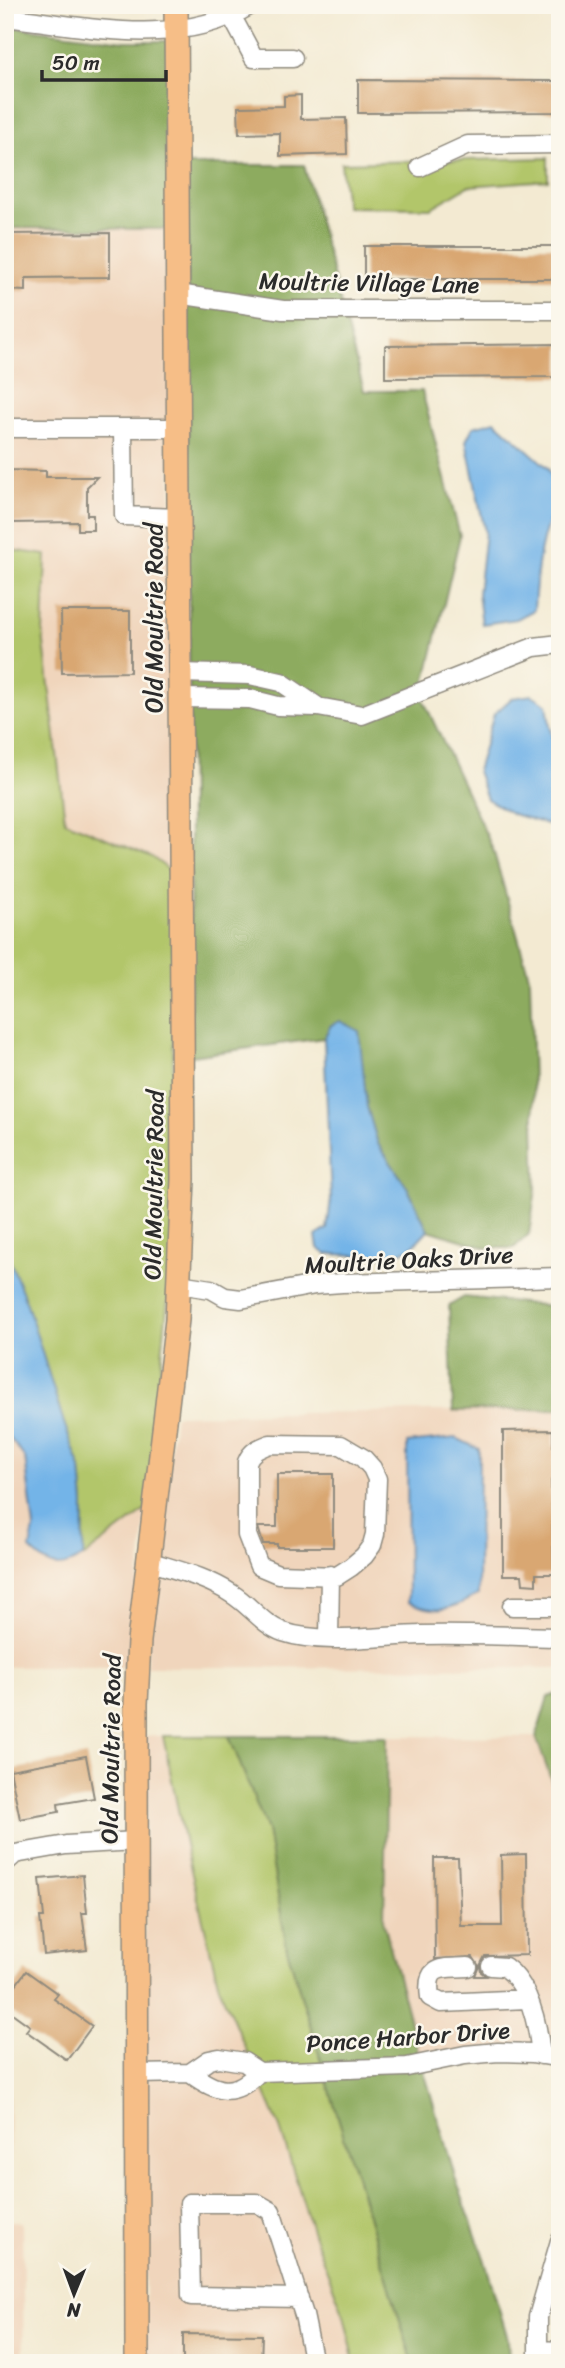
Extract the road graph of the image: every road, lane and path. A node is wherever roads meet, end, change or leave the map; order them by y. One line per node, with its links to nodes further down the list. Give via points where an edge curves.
1 (176, 5): 5 (main road, Old Moultrie Road)
2 (251, 5): 3 (street)
3 (231, 15): 5 (street); 6 (street, via 254,58)
4 (5, 17): 5 (street, via 125,31)
5 (176, 31): 9 (main road, Old Moultrie Road)
6 (293, 58)
7 (560, 144): 8 (street, via 468,145)
8 (420, 167)
9 (178, 294): 10 (street, Moultrie Village Lane, via 283,310); 12 (main road, Old Moultrie Road)
10 (560, 310)
11 (5, 428): 13 (street)
12 (179, 428): 13 (street); 14 (main road, Old Moultrie Road)
13 (123, 429): 14 (street, via 124,516)
14 (180, 518): 16 (main road, Old Moultrie Road)
15 (560, 644): 18 (street, via 534,647 362,715)
16 (180, 673): 17 (main road, Old Moultrie Road); 18 (street, via 250,675 281,682)
17 (180, 698): 18 (street, via 250,699 278,706); 20 (main road, Old Moultrie Road, via 183,1179)
18 (318, 707)
19 (560, 1277): 20 (street, Moultrie Oaks Drive, via 342,1283 241,1299)
20 (179, 1284): 21 (main road, Old Moultrie Road)
21 (148, 1561): 26 (street, via 224,1589 280,1631); 27 (main road, Old Moultrie Road, via 136,1691)
22 (330, 1575): 22 (street, via 278,1574 259,1566 247,1535 247,1462 257,1448 270,1444 341,1445 372,1468 377,1479 372,1545 351,1567); 26 (street)
23 (512, 1606): 24 (street)
24 (560, 1606)
25 (560, 1637): 26 (street)
26 (329, 1638)
27 (136, 1841): 28 (street, via 66,1845 15,1854); 36 (main road, Old Moultrie Road)
28 (5, 1863)
29 (491, 1966): 31 (street, via 511,1972)
30 (468, 1967): 31 (street, via 432,1972 430,1997 441,2003)
31 (527, 1998): 32 (street, via 539,2032)
32 (541, 2055): 33 (street, Ponce Harbor Drive); 34 (street, Ponce Harbor Drive, via 498,2052 407,2067)
33 (560, 2058)
34 (259, 2072): 35 (street, Ponce Harbor Drive, via 244,2063 219,2058); 35 (street, Ponce Harbor Drive, via 247,2084 225,2090)
35 (190, 2073): 36 (street, Ponce Harbor Drive)
36 (136, 2074): 41 (main road, Old Moultrie Road)
37 (560, 2241): 40 (street, via 538,2317)
38 (299, 2298): 38 (street, via 271,2211 257,2203 189,2203 191,2296); 42 (street)
39 (560, 2351): 40 (street)
40 (538, 2357)
41 (137, 2363)
42 (314, 2363)

